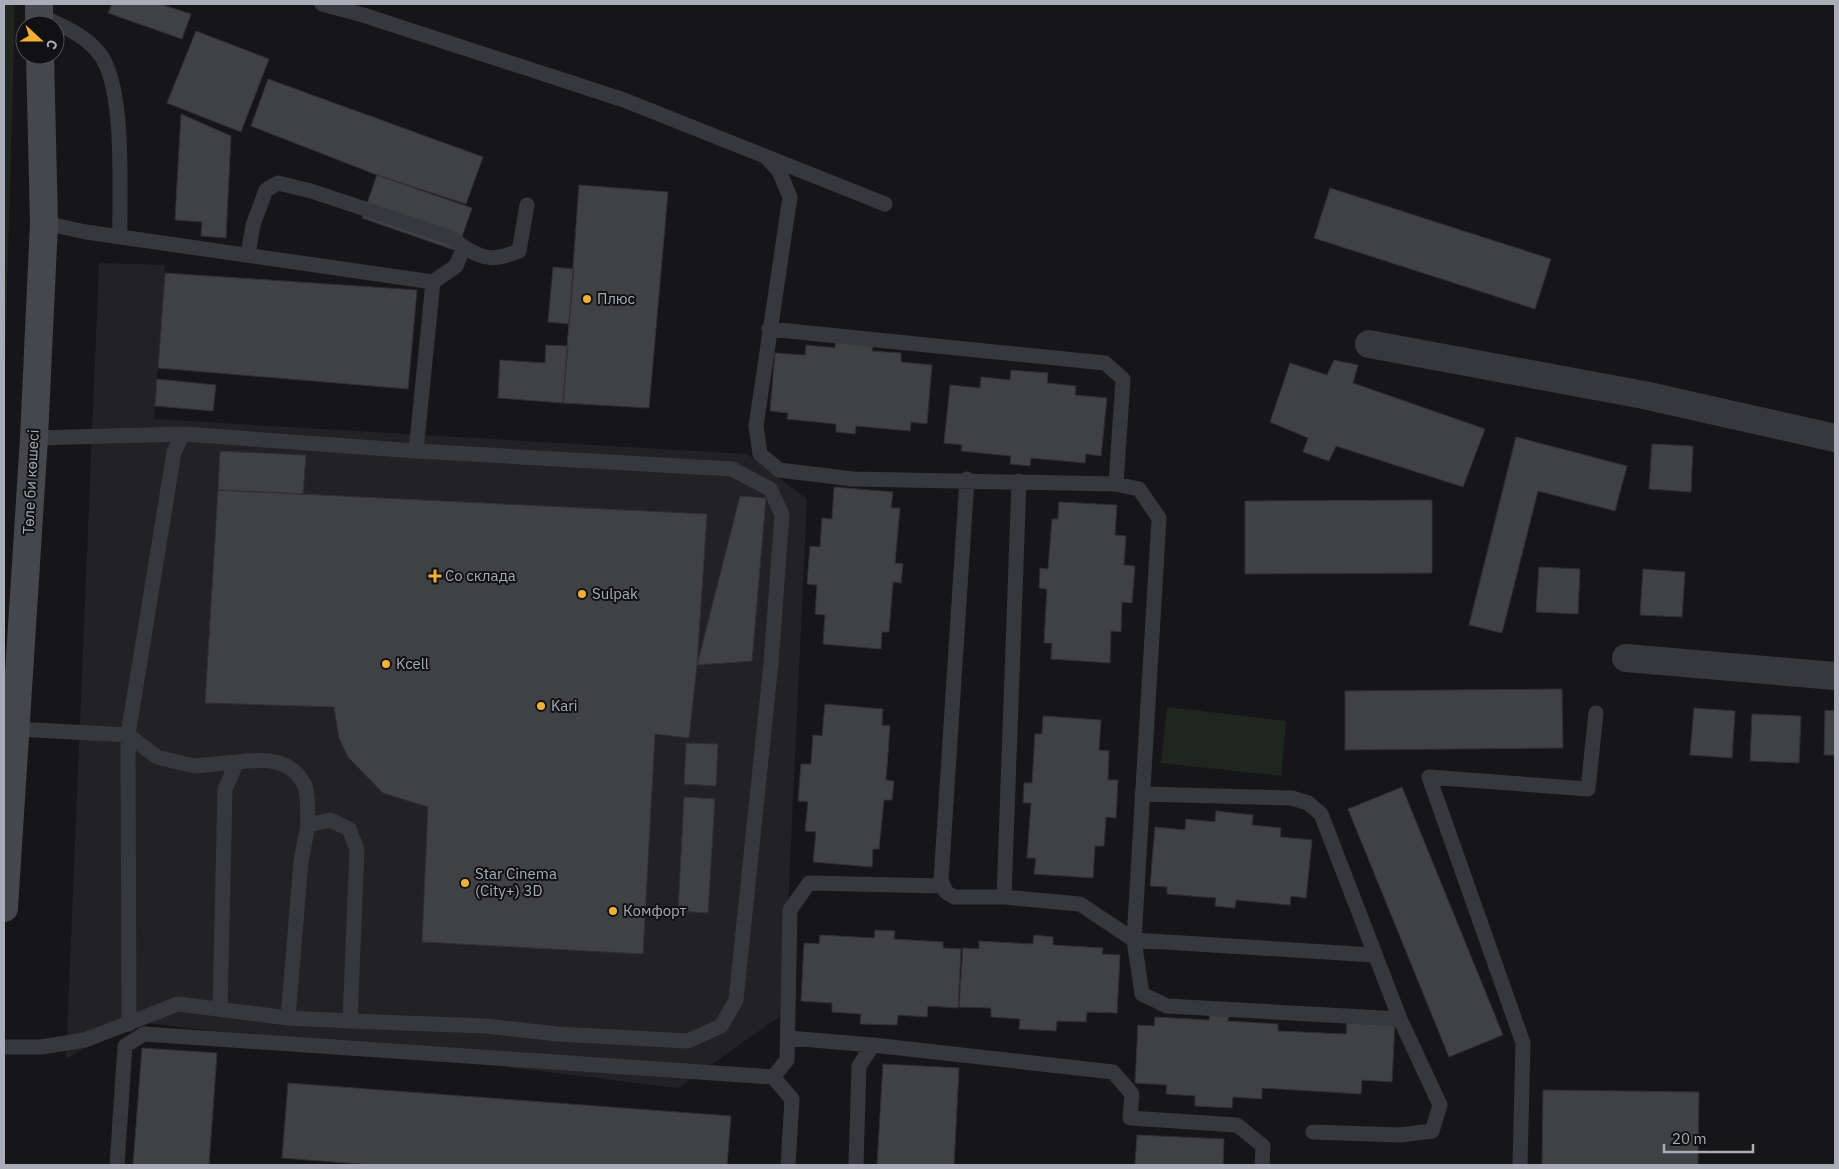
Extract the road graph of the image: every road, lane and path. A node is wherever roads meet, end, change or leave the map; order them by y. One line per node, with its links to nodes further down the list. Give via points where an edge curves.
1 (322, 4): 4 (lane, via 624,100)
2 (39, 14): 8 (lane, via 86,39 101,54 111,79 118,126)
3 (40, 65): 7 (main road, Төле би көшесі)
4 (764, 156): 5 (lane); 12 (lane, via 779,171 790,197)
5 (885, 204)
6 (527, 205): 9 (lane, via 519,251 504,257 481,258)
7 (44, 223): 8 (lane); 15 (main road, Төле би көшесі)
8 (120, 237): 10 (lane)
9 (464, 247): 10 (lane, via 450,237 278,183 266,190 253,225); 11 (lane, via 456,266)
10 (248, 255): 11 (lane)
11 (432, 282): 17 (lane)
12 (770, 329): 18 (lane, via 756,426 760,454 779,470 853,478); 20 (lane, via 1104,363 1123,379)
13 (1369, 344): 16 (street, via 1644,395)
14 (183, 434): 15 (lane); 17 (lane); 25 (lane, via 174,452)
15 (34, 438): 24 (main road, Төле би көшесі)
16 (1835, 438)
17 (416, 451): 37 (lane, via 732,469 770,488 782,514 771,663 736,1000 720,1026 688,1041 557,1034 485,1026)
18 (967, 479): 19 (lane); 29 (lane)
19 (1019, 481): 20 (lane); 30 (lane)
20 (1116, 484): 27 (lane, via 1140,489 1159,518)
21 (1626, 658): 22 (street)
22 (1835, 676)
23 (1596, 712): 48 (lane, via 1588,789 1429,777 1523,1043)
24 (16, 729): 25 (lane); 31 (main road, Төле би көшесі)
25 (128, 735): 26 (lane, via 157,757 184,764); 38 (lane)
26 (237, 762): 28 (lane, via 267,759 292,769 305,787); 34 (lane, via 225,788)
27 (1142, 794): 32 (lane); 33 (lane, via 1292,798 1308,803 1321,814)
28 (308, 825): 35 (lane, via 301,861); 37 (lane, via 330,820 349,829 357,849)
29 (943, 886): 30 (lane, via 954,897); 39 (lane, via 809,883 790,910)
30 (1004, 897): 32 (lane, via 1080,904)
31 (4, 908)
32 (1134, 940): 33 (lane); 36 (lane, via 1142,994 1167,1006)
33 (1374, 955): 36 (lane)
34 (220, 1008): 35 (lane); 38 (lane, via 178,1004)
35 (288, 1018): 37 (lane)
36 (1400, 1019): 43 (lane, via 1440,1106 1432,1131 1400,1135)
37 (350, 1021)
38 (129, 1024): 41 (lane, via 85,1040 41,1048)
39 (789, 1038): 40 (lane); 42 (lane, via 788,1060)
40 (873, 1045): 46 (lane, via 859,1066); 47 (lane, via 1113,1072 1132,1094 1130,1118 1237,1125 1263,1146)
41 (4, 1047)
42 (773, 1076): 44 (lane, via 144,1034 126,1046); 45 (lane, via 792,1099)
43 (1313, 1132)
44 (117, 1165)
45 (788, 1165)
46 (856, 1165)
47 (1262, 1165)
48 (1520, 1165)

